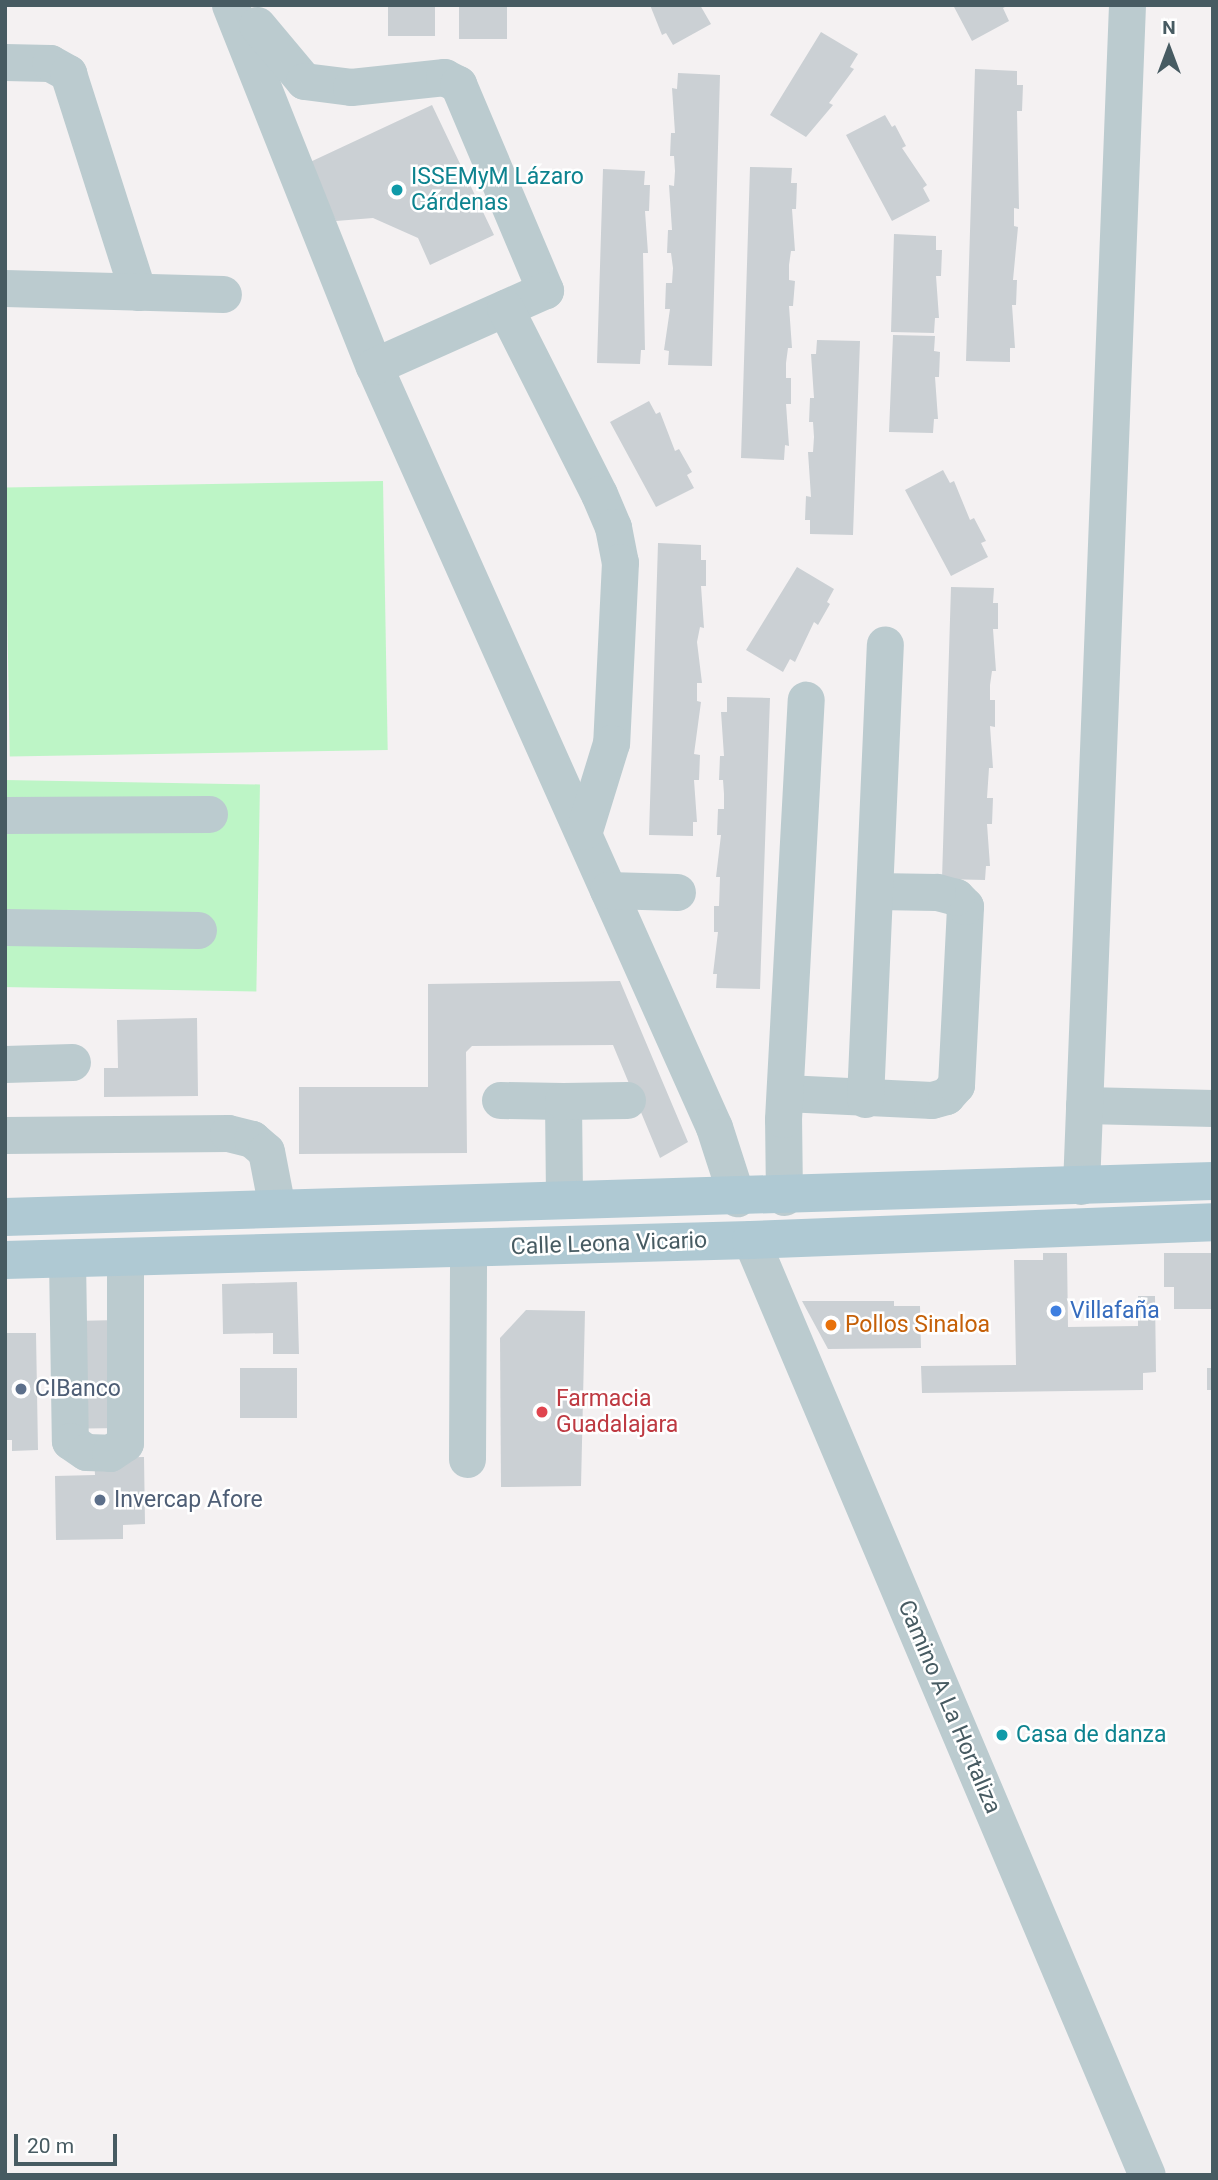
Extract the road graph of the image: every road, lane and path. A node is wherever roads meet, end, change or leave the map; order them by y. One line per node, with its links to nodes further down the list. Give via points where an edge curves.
1 (1127, 5): 26 (street)
2 (250, 22): 7 (street, via 304,81 351,87 444,77 458,84 545,290); 8 (street)
3 (5, 62): 5 (street, via 50,63 68,73)
4 (5, 288): 5 (street)
5 (138, 292): 6 (street)
6 (223, 294)
7 (506, 308): 8 (street); 13 (street, via 599,494 621,562 611,743)
8 (374, 366): 13 (street)
9 (885, 644): 15 (street)
10 (806, 701): 21 (street)
11 (209, 814): 12 (street)
12 (5, 815)
13 (584, 831): 14 (street)
14 (608, 890): 16 (street); 33 (street, via 714,1127)
15 (875, 891): 22 (street); 22 (street, via 937,892 965,905 960,1065 956,1085 946,1096)
16 (677, 892)
17 (5, 927): 18 (street)
18 (198, 930)
19 (72, 1062): 20 (street)
20 (5, 1064)
21 (785, 1093): 22 (street); 31 (street)
22 (864, 1098)
23 (500, 1100): 25 (street)
24 (627, 1100): 25 (street)
25 (563, 1101): 32 (street)
26 (1084, 1105): 27 (street); 30 (street)
27 (1213, 1108)
28 (5, 1135): 35 (street, via 228,1133 252,1139 266,1151)
29 (1213, 1181): 30 (main road, Calle Leona Vicario)
30 (1081, 1186): 31 (main road, Calle Leona Vicario)
31 (784, 1197): 33 (main road, Calle Leona Vicario)
32 (564, 1198): 33 (main road, Calle Leona Vicario); 34 (main road, Calle Leona Vicario)
33 (737, 1198)
34 (394, 1205): 35 (main road, Calle Leona Vicario); 40 (main road)
35 (277, 1208): 36 (main road, Calle Leona Vicario)
36 (5, 1217)
37 (1213, 1222): 38 (main road, Calle Leona Vicario)
38 (751, 1240): 39 (main road, Calle Leona Vicario); 45 (street, Camino A La Hortaliza)
39 (468, 1249): 40 (main road, Calle Leona Vicario); 44 (street)
40 (394, 1251): 41 (main road, Calle Leona Vicario)
41 (125, 1257): 43 (main road, Calle Leona Vicario); 43 (street, via 125,1443 110,1453 86,1452 70,1441)
42 (5, 1259): 43 (main road, Calle Leona Vicario)
43 (67, 1259)
44 (467, 1459)
45 (1147, 2175)

